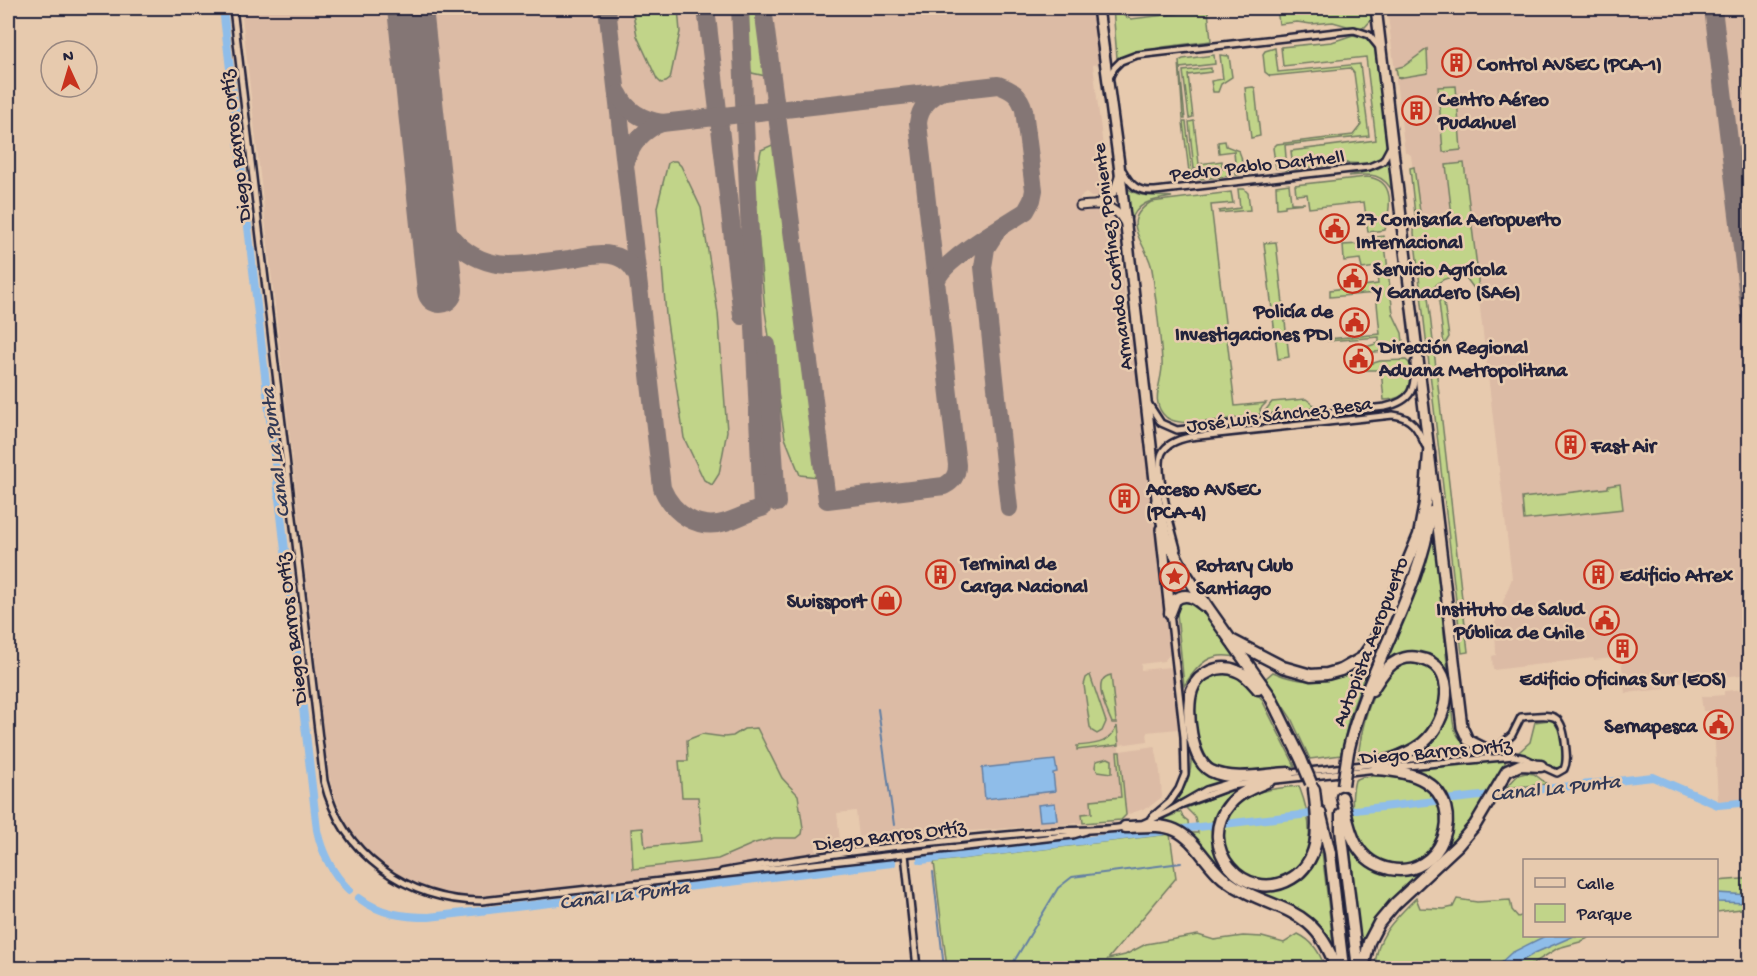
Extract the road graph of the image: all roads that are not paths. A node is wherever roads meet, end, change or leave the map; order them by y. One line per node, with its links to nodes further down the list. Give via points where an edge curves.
1 (233, 8): 35 (street, Diego Barros Ortíz, via 324,780 339,821 364,853 394,878 453,900 499,900)
2 (1098, 8): 5 (highway, Armando Cortínez Poniente)
3 (1376, 8): 4 (highway)
4 (1380, 50): 5 (street, via 1369,35 1354,30 1137,55 1114,68); 6 (highway)
5 (1108, 88): 7 (highway, Armando Cortínez Poniente)
6 (1391, 136): 7 (street, Pedro Pablo Dartnell, via 1388,155 1375,165 1235,183 1142,191); 11 (highway)
7 (1119, 170): 8 (street, via 1114,192); 10 (highway, Armando Cortínez Poniente)
8 (1096, 204): 9 (street); 10 (street, via 1114,209)
9 (1080, 206)
10 (1125, 222): 12 (highway, Armando Cortínez Poniente)
11 (1415, 343): 12 (street, José Luis Sánchez Besa, via 1412,392 1385,407 1177,430 1161,423); 13 (highway)
12 (1146, 398): 15 (highway, Armando Cortínez Poniente)
13 (1429, 453): 14 (highway); 16 (street, José Luis Sánchez Besa, via 1416,426 1393,415 1190,437 1169,445 1161,457 1162,480); 19 (highway, via 1419,535 1376,638 1362,658 1334,673 1311,675 1284,668)
14 (1431, 470): 20 (highway, Autopista Aeropuerto, via 1431,509 1423,552); 22 (highway, via 1462,727 1468,740)
15 (1157, 502): 16 (highway, via 1167,539); 18 (highway, Armando Cortínez Poniente)
16 (1182, 568): 17 (highway)
17 (1208, 608): 18 (highway, via 1191,596 1184,596 1175,600); 19 (highway)
18 (1170, 614): 30 (street, via 1185,774 1179,789 1162,810)
19 (1231, 640): 21 (highway)
20 (1358, 713): 23 (highway, via 1385,670 1398,661 1425,660 1443,675 1446,701 1437,728 1419,746); 28 (highway, Autopista Aeropuerto, bridge)
21 (1281, 716): 25 (highway, via 1247,677 1232,669 1213,670 1202,676 1190,696 1196,752 1209,770 1228,776); 27 (highway, bridge)
22 (1488, 750): 23 (street, Diego Barros Ortíz); 24 (street, Diego Barros Ortíz, via 1506,742 1521,717 1552,716 1562,724 1566,764 1557,773)
23 (1379, 766): 24 (street, Diego Barros Ortíz, via 1514,756); 25 (street, Diego Barros Ortíz); 26 (street, Diego Barros Ortíz); 28 (highway, via 1417,777 1442,800 1447,829 1439,849 1423,864 1398,870 1369,859 1349,828)
24 (1541, 766): 40 (highway, via 1520,765 1504,774 1458,845 1379,923 1369,942)
25 (1289, 773): 29 (street, Diego Barros Ortíz, via 1219,785)
26 (1269, 781): 27 (highway, via 1234,800 1221,819 1218,832 1227,864 1235,874 1257,884 1284,882 1301,870 1313,852 1316,822); 29 (street, Diego Barros Ortíz, via 1232,786)
27 (1312, 786): 38 (highway, via 1330,854)
28 (1342, 797): 39 (highway, Autopista Aeropuerto, via 1341,830)
29 (1180, 805): 30 (street, Diego Barros Ortíz)
30 (1142, 824): 31 (street, Diego Barros Ortíz)
31 (1125, 827): 32 (street, Diego Barros Ortíz); 37 (highway, via 1168,827 1181,834 1226,880 1316,929)
32 (1086, 831): 33 (street, Diego Barros Ortíz); 34 (street, Diego Barros Ortíz)
33 (906, 846): 34 (street); 35 (street, Diego Barros Ortíz)
34 (905, 854): 35 (street, Diego Barros Ortíz); 36 (street)
35 (698, 876)
36 (917, 969)
37 (1336, 969)
38 (1343, 969)
39 (1358, 969)
40 (1363, 969)

